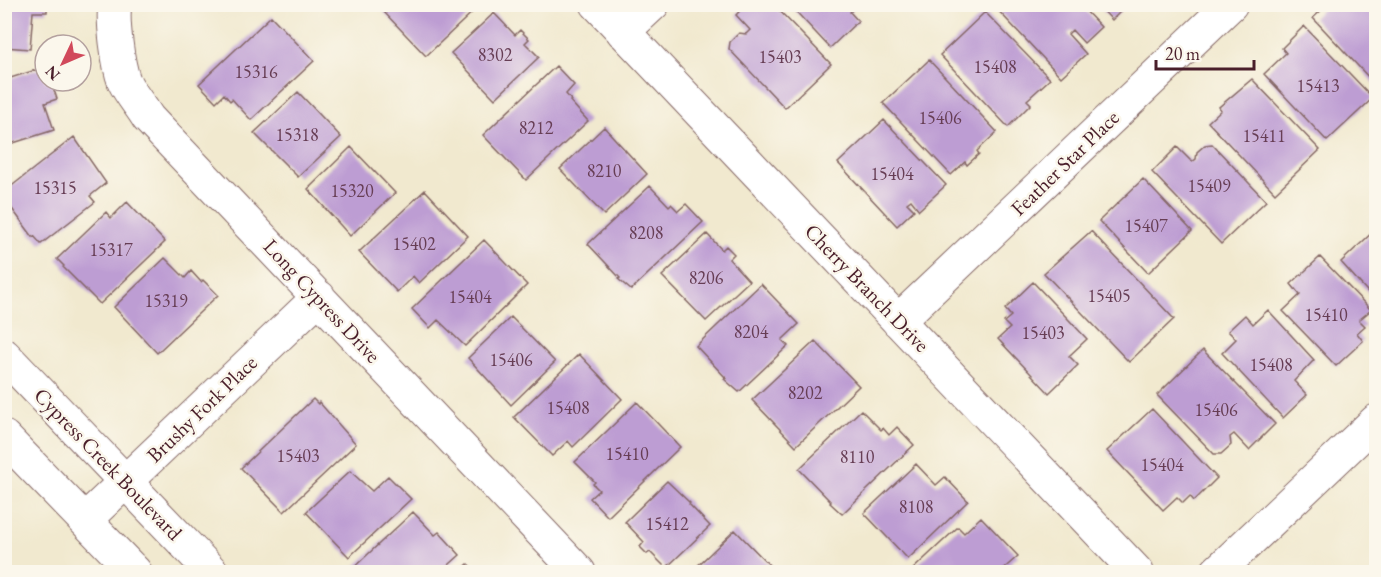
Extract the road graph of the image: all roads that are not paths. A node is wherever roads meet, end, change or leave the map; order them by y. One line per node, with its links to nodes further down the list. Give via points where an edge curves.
1 (115, 4): 6 (street, Long Cypress Drive, via 124,81 148,118)
2 (597, 4): 5 (street, Cherry Branch Drive)
3 (653, 4): 5 (street)
4 (1231, 4): 7 (street, Feather Star Place)
5 (623, 32): 7 (street, Cherry Branch Drive)
6 (319, 297): 11 (street, Brushy Fork Place); 15 (street, Long Cypress Drive)
7 (898, 321): 16 (street, Cherry Branch Drive)
8 (4, 356): 11 (street, Cypress Creek Boulevard)
9 (1377, 421): 17 (street)
10 (4, 437): 12 (street)
11 (125, 482): 12 (street, Brushy Fork Place); 14 (street, Cypress Creek Boulevard)
12 (85, 520): 13 (street)
13 (135, 573)
14 (212, 573)
15 (579, 573)
16 (1137, 573)
17 (1217, 573)

